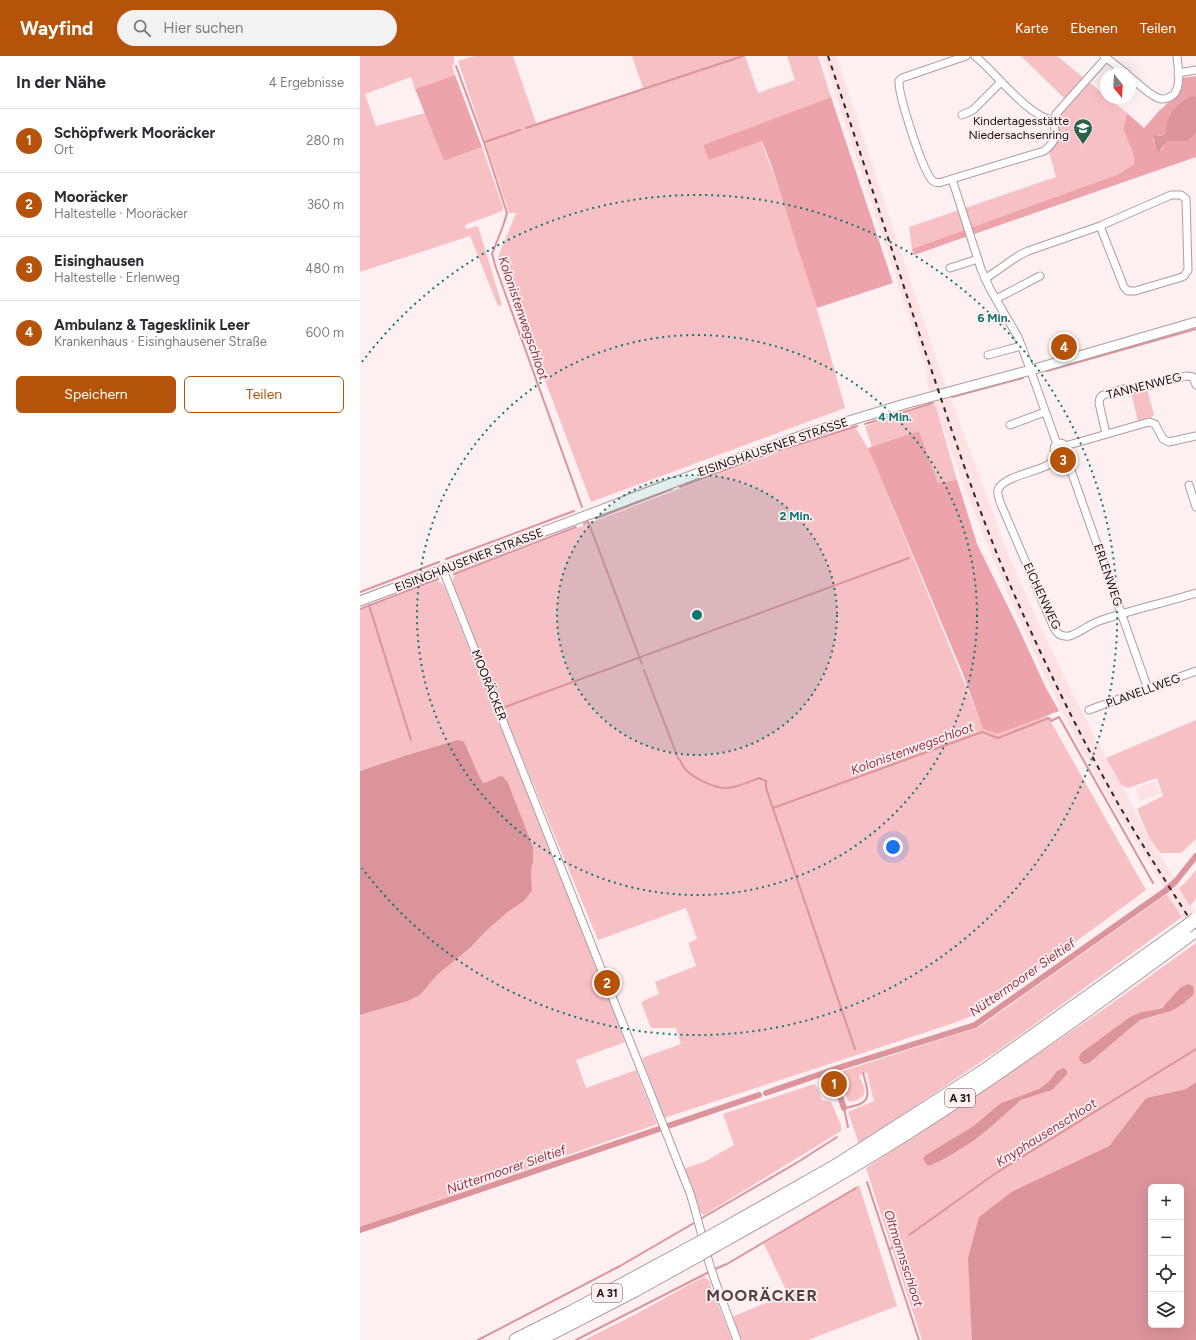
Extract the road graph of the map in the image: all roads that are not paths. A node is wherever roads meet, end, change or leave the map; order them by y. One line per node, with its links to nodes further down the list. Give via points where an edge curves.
1 (966, 56): 12 (street, via 898,81 912,132 927,171 936,182)
2 (975, 56): 8 (street)
3 (1177, 56): 7 (street)
4 (1105, 57): 5 (street); 11 (street, via 1056,114)
5 (1119, 68)
6 (1196, 70): 7 (street)
7 (1178, 73): 9 (street, via 1176,90 1171,97 1164,99 1154,96)
8 (1001, 82): 10 (street, via 973,110); 11 (street, via 1027,106 1044,118)
9 (1136, 82)
10 (962, 115)
11 (1054, 120): 12 (street, via 1056,136 1044,151)
12 (952, 179): 14 (street)
13 (1100, 226): 13 (street, via 1171,195 1181,194 1187,203 1187,272 1179,278 1135,292 1128,291 1124,287); 17 (street, via 1024,253)
14 (978, 259): 15 (street); 17 (street)
15 (950, 268)
16 (1040, 276): 18 (street)
17 (985, 279): 18 (street)
18 (996, 299): 20 (street)
19 (1196, 322): 22 (street, EISINGHAUSENER STRASSE)
20 (1021, 346): 21 (street); 22 (street)
21 (988, 355)
22 (1031, 370): 24 (street); 34 (street, EISINGHAUSENER STRASSE, via 806,434)
23 (1196, 385): 26 (street, TANNENWEG, via 1193,377 1186,376 1103,395 1099,403)
24 (1045, 412): 25 (street); 28 (street)
25 (1010, 425)
26 (1106, 434): 27 (street, via 1149,422 1155,424 1163,438 1169,442); 29 (street)
27 (1196, 436)
28 (1057, 444): 29 (street); 30 (street, via 1053,449)
29 (1065, 446): 30 (street, via 1064,454)
30 (1056, 455): 37 (street, EICHENWEG, via 1045,467 1003,483 997,492 1000,502 1057,633 1072,635 1094,622)
31 (1068, 462): 37 (street, ERLENWEG)
32 (1189, 485): 33 (street)
33 (1196, 507)
34 (443, 570): 36 (street, EISINGHAUSENER STRASSE); 45 (street, MOORÄCKER, via 690,1193 722,1301)
35 (1196, 593): 37 (street, EICHENWEG)
36 (360, 601)
37 (1122, 613): 39 (street, ERLENWEG)
38 (1196, 671): 39 (street, PLANELLWEG)
39 (1148, 689): 40 (street, PLANELLWEG)
40 (1089, 710)
41 (1193, 924): 42 (highway, A 31, bridge, via 964,1084)
42 (698, 1250): 43 (highway, A 31); 44 (highway, A 31, via 635,1290)
43 (516, 1340)
44 (538, 1340)
45 (737, 1340)

